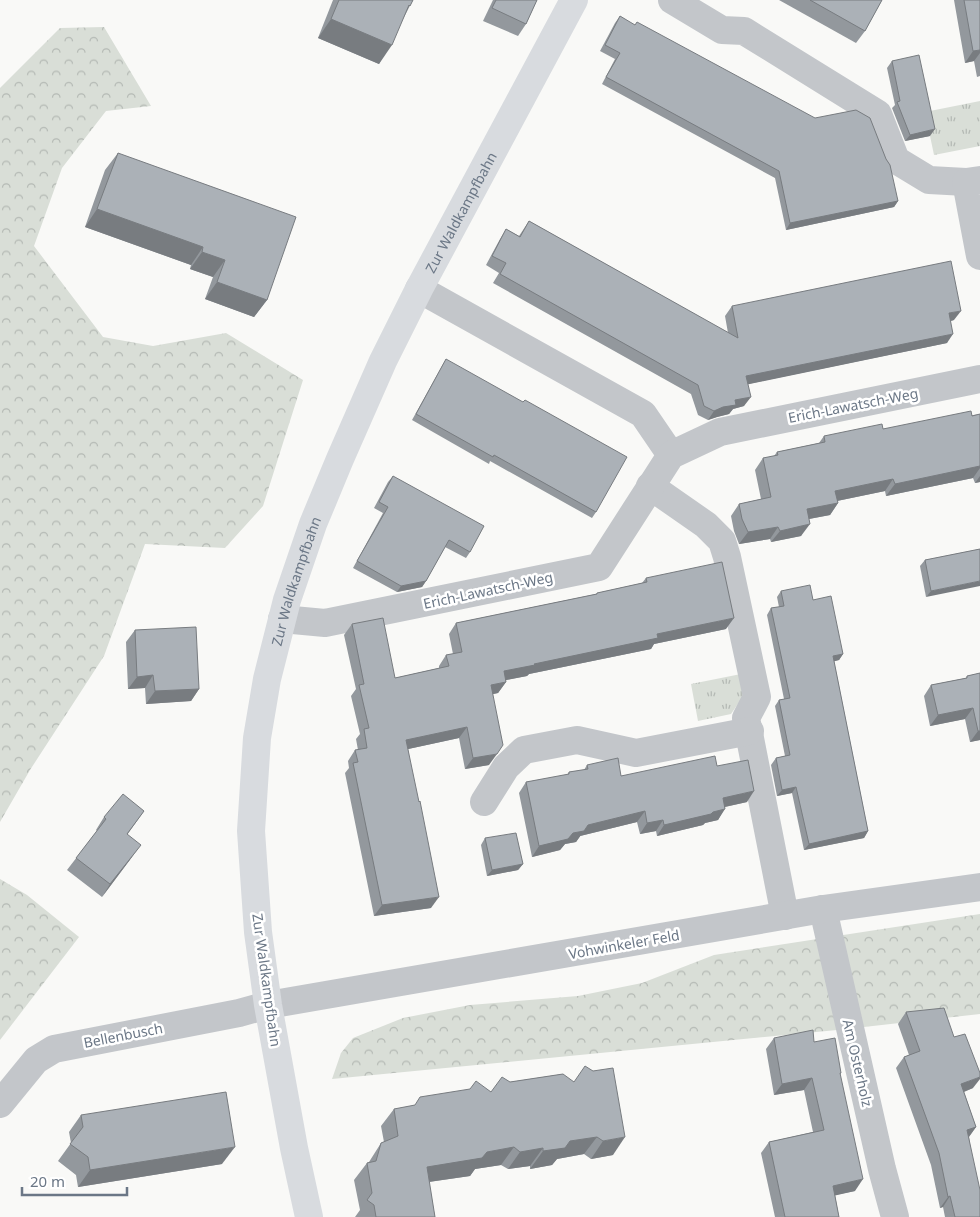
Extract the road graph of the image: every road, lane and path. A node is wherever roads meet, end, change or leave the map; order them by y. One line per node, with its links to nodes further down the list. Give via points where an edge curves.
1 (574, 0): 5 (main road, Zur Waldkampfbahn)
2 (672, 0): 3 (street, via 722,30 744,32 878,114 896,160 929,180)
3 (973, 181): 4 (street)
4 (980, 256)
5 (419, 289): 7 (street, via 643,414); 9 (main road, Zur Waldkampfbahn, via 383,360 313,524)
6 (980, 379): 7 (street, Erich-Lawatsch-Weg, via 720,432)
7 (671, 455): 8 (street, Erich-Lawatsch-Weg)
8 (650, 486): 9 (street, Erich-Lawatsch-Weg, via 599,567 325,622); 10 (street, via 706,525 722,541 757,697 746,718)
9 (282, 619): 15 (main road, Zur Waldkampfbahn, via 257,738 251,831 258,932)
10 (750, 731): 11 (street, via 636,753 577,740 524,750 506,767); 14 (street)
11 (484, 802)
12 (980, 887): 13 (street, Vohwinkeler Feld)
13 (823, 909): 14 (street, Vohwinkeler Feld); 18 (street, Am Osterholz)
14 (785, 916): 15 (street, Vohwinkeler Feld)
15 (268, 1005): 16 (street, Bellenbusch, via 54,1049 36,1060); 17 (main road, Zur Waldkampfbahn)
16 (0, 1104)
17 (309, 1217)
18 (895, 1217)

